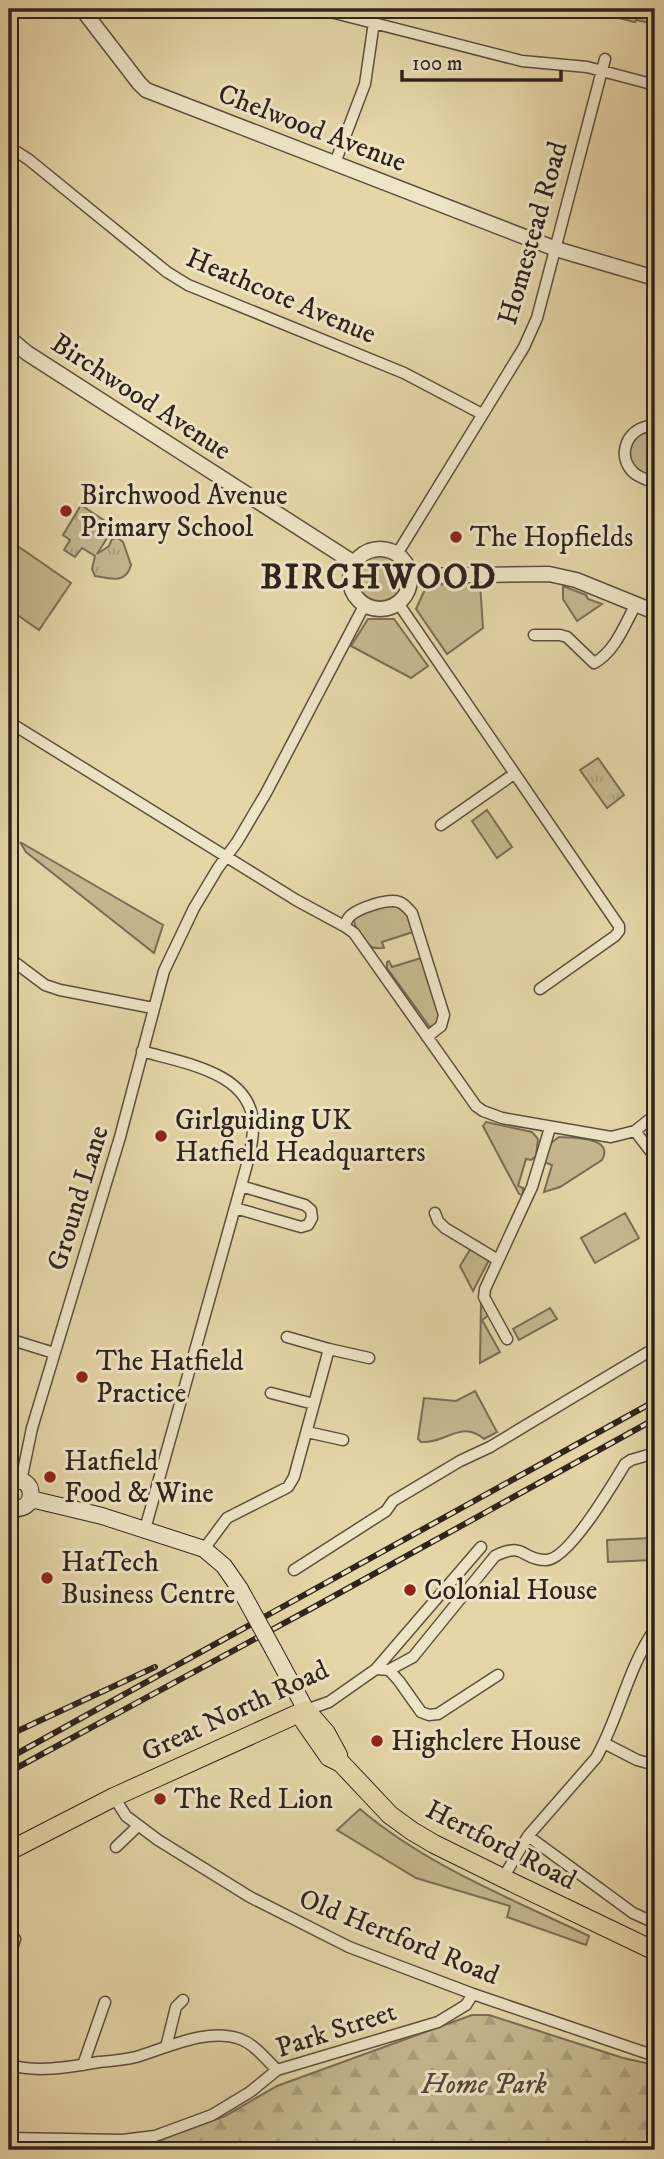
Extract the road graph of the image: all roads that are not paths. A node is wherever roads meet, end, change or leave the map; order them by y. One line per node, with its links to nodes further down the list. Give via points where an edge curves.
1 (82, 9): 8 (street, Chelwood Avenue, via 146,90)
2 (319, 9): 3 (street)
3 (374, 22): 5 (street, via 522,61); 8 (street, via 365,85)
4 (605, 59): 5 (street, Homestead Road)
5 (602, 71): 6 (street); 9 (street, Homestead Road)
6 (655, 85)
7 (9, 147): 12 (street, Heathcote Avenue, via 188,285 404,373)
8 (335, 163): 9 (street, Chelwood Avenue)
9 (556, 249): 10 (street, Chelwood Avenue); 12 (street, Homestead Road, via 537,318)
10 (655, 278)
11 (9, 338): 16 (street, Birchwood Avenue)
12 (482, 415): 15 (street, Homestead Road)
13 (655, 426): 14 (street, via 637,430 624,449 635,474)
14 (655, 483)
15 (397, 554): 16 (street, via 378,549); 17 (street)
16 (354, 563): 19 (street, via 350,581)
17 (410, 576): 18 (street, via 405,596); 20 (street, via 549,574)
18 (398, 603): 19 (street, via 381,608); 24 (street)
19 (365, 604): 26 (street, via 266,793)
20 (636, 604): 21 (street); 22 (street, via 614,644 594,663 567,637)
21 (655, 612)
22 (534, 635)
23 (9, 722): 26 (street)
24 (514, 774): 25 (street); 29 (street, via 619,926 615,936)
25 (441, 825)
26 (226, 857): 27 (street); 30 (street, Ground Lane, via 183,929)
27 (344, 926): 31 (street); 31 (street, via 358,911 387,900 405,905 412,913 444,1016 441,1026)
28 (9, 958): 30 (street, via 45,985)
29 (540, 989)
30 (153, 1008): 32 (street, Ground Lane)
31 (427, 1037): 34 (street, via 476,1106 502,1118)
32 (142, 1051): 37 (street, via 219,1074 235,1085 249,1105 254,1125); 46 (street, Ground Lane)
33 (655, 1115): 35 (street)
34 (550, 1128): 35 (street, via 611,1137); 40 (street, via 531,1187)
35 (635, 1131): 36 (street)
36 (655, 1157)
37 (241, 1186): 38 (street); 38 (street, via 305,1205 312,1218 301,1227)
38 (235, 1208): 57 (street)
39 (435, 1213): 40 (street, via 444,1228)
40 (498, 1260): 43 (street, via 484,1297)
41 (287, 1337): 45 (street)
42 (9, 1339): 46 (street)
43 (507, 1339)
44 (655, 1348): 60 (street, via 393,1500 386,1511)
45 (329, 1349): 47 (street); 49 (street)
46 (54, 1353): 53 (street, Ground Lane)
47 (369, 1358)
48 (271, 1393): 49 (street)
49 (314, 1404): 50 (street)
50 (307, 1433): 51 (street); 59 (street, via 288,1487 227,1518)
51 (343, 1440)
52 (655, 1453): 63 (street, via 625,1464 585,1526 559,1556 543,1560 517,1549 495,1556 414,1657)
53 (15, 1482): 54 (main road, via 28,1485)
54 (31, 1499): 55 (main road, via 26,1505); 57 (main road)
55 (12, 1506): 56 (street)
56 (9, 1528)
57 (145, 1529): 59 (main road)
58 (481, 1547): 62 (street, Great North Road)
59 (204, 1549): 65 (main road, bridge, via 240,1589)
60 (293, 1570)
61 (655, 1629): 66 (street)
62 (376, 1669): 63 (street); 65 (street, Great North Road, via 329,1702)
63 (389, 1670): 64 (street, via 421,1712 429,1715 438,1714)
64 (498, 1675)
65 (306, 1710): 68 (main road, Great North Road); 73 (main road, Hertford Road, via 304,1721 329,1757 341,1763 390,1815 434,1844)
66 (604, 1743): 67 (street); 70 (street)
67 (655, 1765)
68 (114, 1797): 69 (street, Old Hertford Road); 72 (main road, Great North Road)
69 (138, 1826): 71 (street); 78 (street, Old Hertford Road, via 280,1913 349,1947)
70 (528, 1836): 73 (street); 74 (street, via 633,1913)
71 (116, 1847)
72 (9, 1851)
73 (503, 1878): 76 (main road, Hertford Road)
74 (655, 1923)
75 (15, 1939): 77 (street)
76 (655, 1951)
77 (9, 1958)
78 (473, 1994): 82 (street, Old Hertford Road); 85 (street, Park Street, via 466,2005 439,2022)
79 (183, 2000): 81 (street, via 176,2007)
80 (105, 2002): 84 (street)
81 (166, 2047): 84 (street); 85 (street, via 218,2036 241,2039)
82 (655, 2056)
83 (9, 2064): 84 (street, via 26,2068)
84 (83, 2065)
85 (277, 2070): 86 (street, Park Street, via 212,2115 155,2136 122,2140)
86 (9, 2138)

